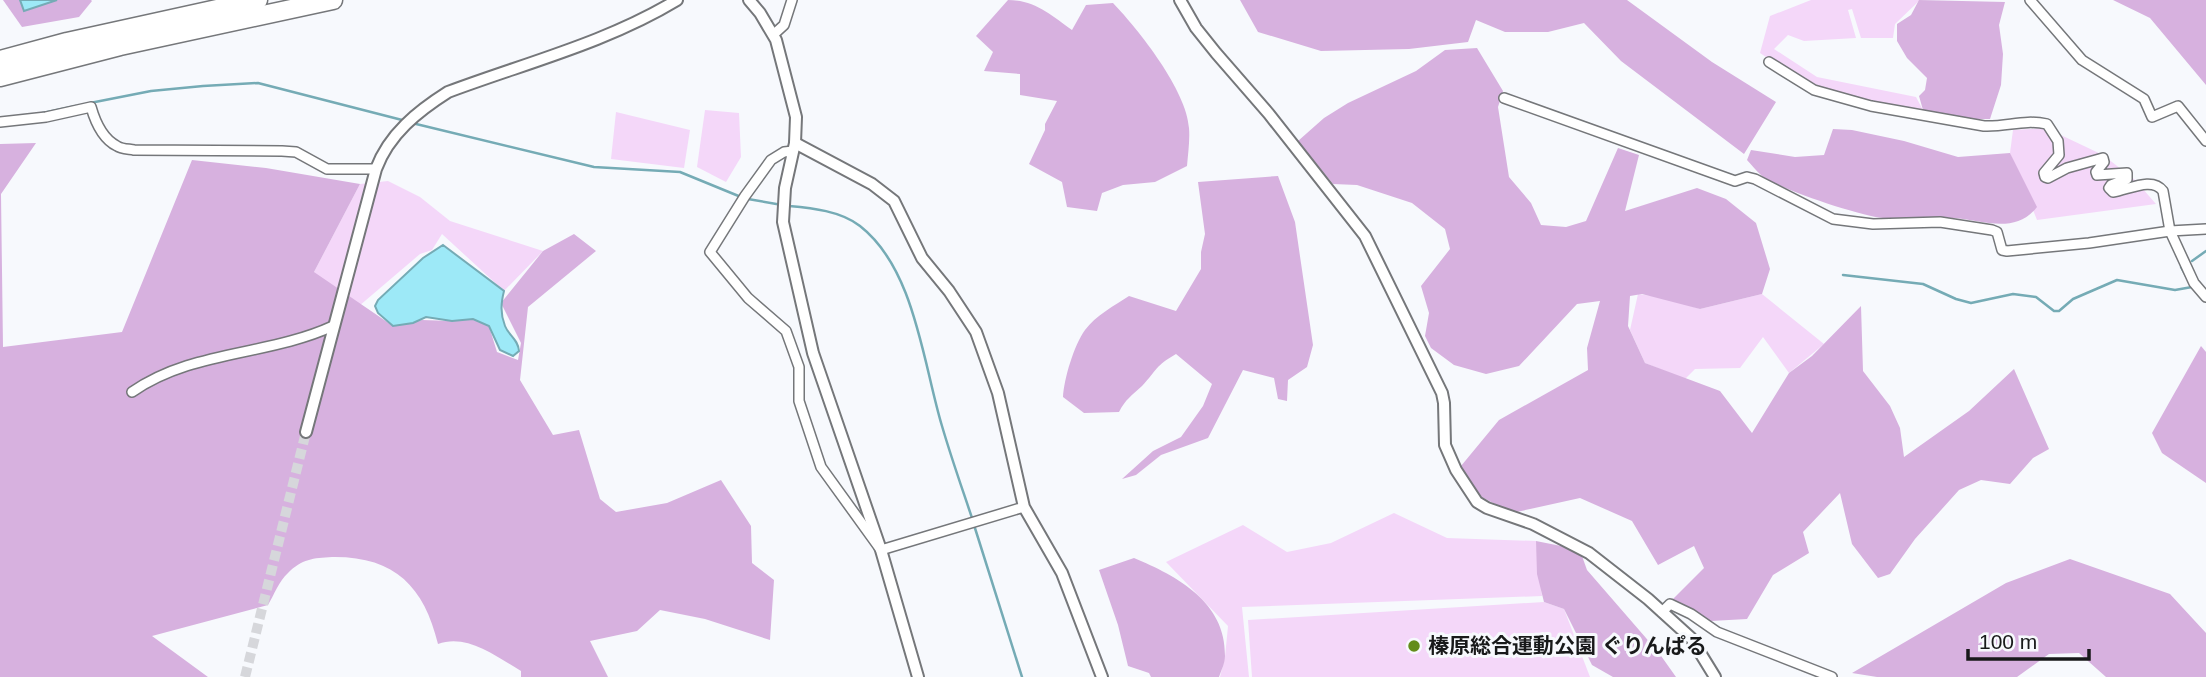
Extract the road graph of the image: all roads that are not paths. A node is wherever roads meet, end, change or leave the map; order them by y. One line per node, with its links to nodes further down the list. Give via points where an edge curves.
1 (258, 0): 9 (highway)
2 (332, 0): 11 (highway)
3 (677, 0): 16 (street, via 611,34 449,92 408,121)
4 (749, 0): 8 (street)
5 (792, 0): 8 (street, via 784,25)
6 (1180, 0): 25 (street, via 1203,36 1365,236 1442,393 1445,445 1470,494 1487,508 1533,524 1589,553)
7 (2031, 0): 14 (street, via 2082,60 2144,99 2152,117 2178,106)
8 (773, 35): 15 (street, via 796,117)
9 (0, 60)
10 (1769, 62): 18 (street, via 1814,90 1871,106 2003,127 2025,121 2046,124 2058,141 2059,155 2045,177 2103,158 2097,175 2127,173 2127,178 2111,185 2113,192 2159,186)
11 (0, 76)
12 (1504, 98): 18 (street, via 1735,181 1755,178 1833,219 1969,226 1997,232 2002,250 2007,251)
13 (0, 122): 16 (street, via 91,107 96,124 109,139 134,150 296,152 327,169)
14 (2206, 141)
15 (794, 147): 23 (street, via 872,184 894,201 922,258 976,331 998,393); 24 (street, via 784,203 786,241 813,353); 24 (street, via 771,160 710,252 748,298 786,331 799,367 799,401 821,467)
16 (376, 169): 20 (street)
17 (2206, 229): 18 (street)
18 (2170, 231): 19 (street, via 2194,283)
19 (2206, 297)
20 (333, 326): 21 (street, via 177,368); 22 (street)
21 (132, 391)
22 (306, 432)
23 (1024, 506): 24 (street); 27 (street, via 1062,573)
24 (881, 550): 26 (street)
25 (1662, 612): 28 (street, via 1691,638); 29 (street, via 1670,604 1717,632)
26 (918, 677)
27 (1102, 677)
28 (1716, 677)
29 (1832, 677)

